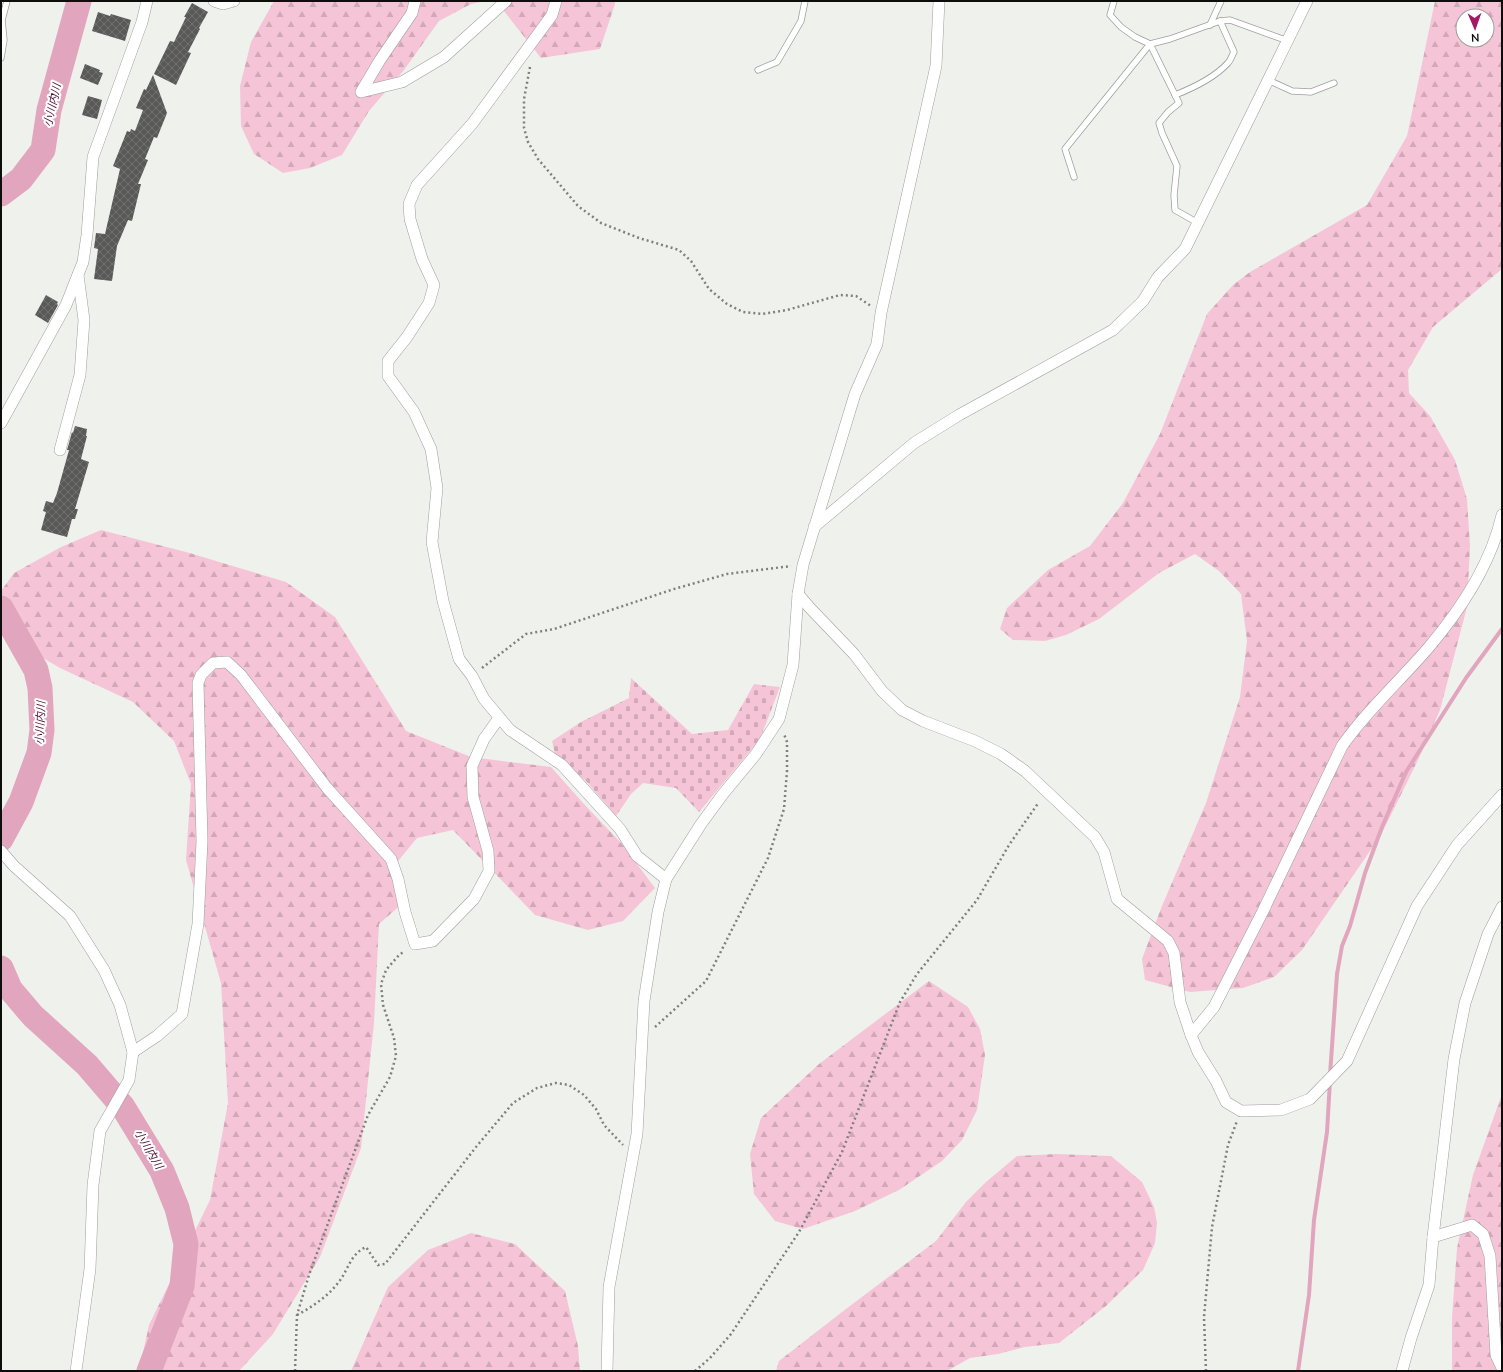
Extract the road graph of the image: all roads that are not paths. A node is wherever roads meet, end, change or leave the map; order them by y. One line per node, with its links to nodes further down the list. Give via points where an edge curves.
1 (7, 1): 17 (lane, via 2,20 4,40)
2 (147, 1): 24 (street, via 142,22 93,157 87,235 83,262)
3 (214, 1): 4 (street, via 223,4)
4 (234, 1)
5 (415, 1): 6 (street, via 412,13 361,92 402,82 444,57)
6 (506, 1)
7 (556, 1): 30 (street, via 552,15 472,124 417,185 409,204 410,219 422,259 434,285 429,303 407,338 388,361 388,376 414,412 431,449 437,488 432,542 443,601 459,658 484,700)
8 (805, 1): 18 (lane, via 801,21 777,62)
9 (939, 1): 28 (street, via 936,66 881,313 877,344 855,394)
10 (1114, 1): 16 (lane, via 1110,15 1135,37)
11 (1221, 1): 14 (lane)
12 (1307, 1): 15 (street)
13 (1220, 21): 14 (lane); 15 (lane, via 1230,20); 21 (lane, via 1234,52 1229,62 1210,77)
14 (1210, 25): 16 (lane)
15 (1288, 41): 19 (street)
16 (1150, 44): 21 (lane); 22 (lane, via 1065,149)
17 (1, 58)
18 (758, 70)
19 (1268, 80): 20 (lane, via 1292,91 1311,92); 23 (street)
20 (1334, 83)
21 (1175, 95): 23 (lane, via 1179,103 1159,123 1177,166 1175,210)
22 (1074, 177)
23 (1198, 223): 28 (street, via 1185,249 1158,277 1143,301 1113,330 959,415 914,443)
24 (78, 274): 25 (street, via 66,305); 26 (street, via 84,320 80,375)
25 (1, 423)
26 (60, 450)
27 (1502, 515): 35 (street, via 1499,530 1480,574 1461,606 1429,647 1354,729 1342,746 1214,1007)
28 (814, 527): 29 (street, via 802,565)
29 (798, 594): 33 (street, via 793,664 779,719 756,754 706,818); 35 (street, via 854,654 882,691 902,710 1001,754 1025,771 1095,837 1104,852 1117,899 1168,940 1174,953 1180,1002)
30 (499, 718): 33 (street, via 510,730 562,765 620,829 637,856); 36 (street, via 484,739 472,766 473,797 488,851 489,872 474,899 433,941 415,944 391,859 327,788 241,675 227,662 213,663 201,675 198,683 202,841 198,924 182,1014 157,1036)
31 (1502, 795): 35 (street, via 1457,845 1417,906 1347,1061 1310,1099 1281,1110 1241,1111 1226,1102)
32 (1, 851): 36 (street, via 14,866 70,916 104,970 120,1005)
33 (666, 879): 40 (street, via 658,912 644,1001 637,1134 609,1287)
34 (1502, 908): 37 (street, via 1488,934 1465,1003 1454,1059)
35 (1191, 1035)
36 (133, 1052): 39 (street, via 129,1080 100,1131 93,1185 90,1269)
37 (1433, 1237): 38 (street, via 1472,1225 1482,1234 1490,1256 1496,1355); 41 (street, via 1429,1285)
38 (1502, 1368)
39 (76, 1371)
40 (607, 1371)
41 (1402, 1371)

